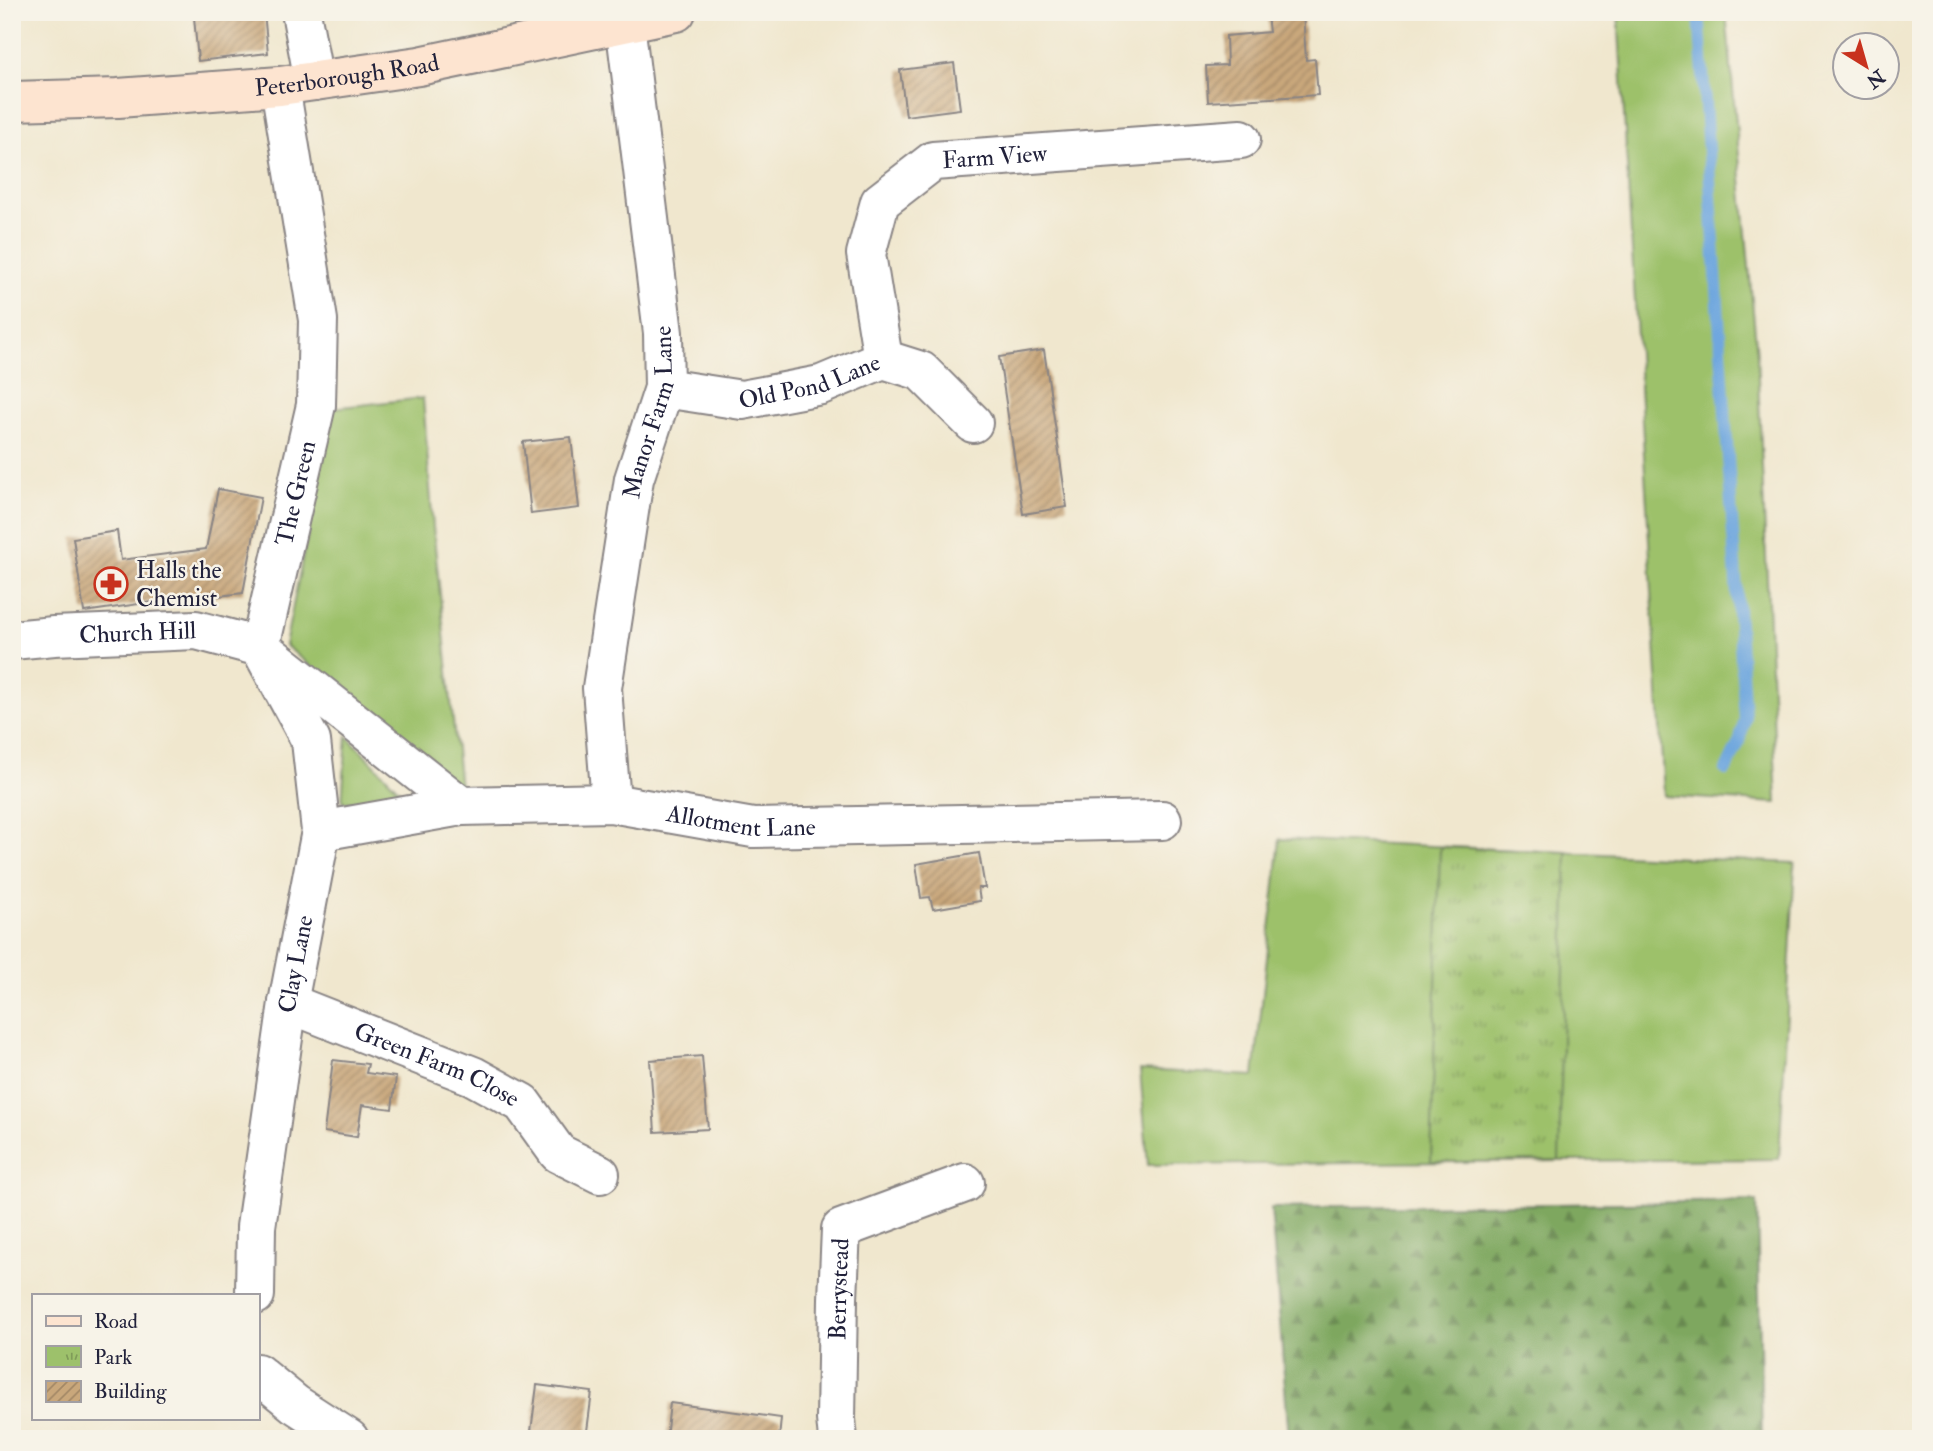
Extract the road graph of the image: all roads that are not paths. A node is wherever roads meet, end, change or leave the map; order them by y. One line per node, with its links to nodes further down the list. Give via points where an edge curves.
1 (301, 12): 4 (street, The Green)
2 (676, 12): 3 (street, Peterborough Road)
3 (625, 23): 4 (street, Peterborough Road, via 419,66); 8 (street, Manor Farm Lane, via 663,333)
4 (297, 84): 5 (street, Peterborough Road); 11 (street, The Green, via 318,320 316,405)
5 (12, 101)
6 (1241, 139): 7 (street, Farm View, via 933,161 880,202 866,254)
7 (883, 359): 8 (street, Old Pond Lane, via 821,385 742,400); 9 (street, Old Pond Lane, via 921,371)
8 (664, 388): 12 (street, Manor Farm Lane, via 634,479 603,688)
9 (973, 423)
10 (12, 640): 11 (street, Church Hill, via 196,630)
11 (260, 647): 13 (street); 15 (street, Clay Lane, via 311,741)
12 (611, 803): 13 (street, Allotment Lane); 14 (street, Allotment Lane, via 753,828)
13 (461, 806): 15 (street, Allotment Lane)
14 (1162, 820)
15 (321, 831): 16 (street, Clay Lane)
16 (288, 1003): 17 (street, Green Farm Close, via 473,1076 522,1102 558,1153); 19 (street, Clay Lane, via 256,1227)
17 (600, 1174)
18 (965, 1183): 22 (street, Berrystead, via 841,1229)
19 (255, 1294)
20 (259, 1375): 21 (street)
21 (349, 1439)
22 (838, 1439)

